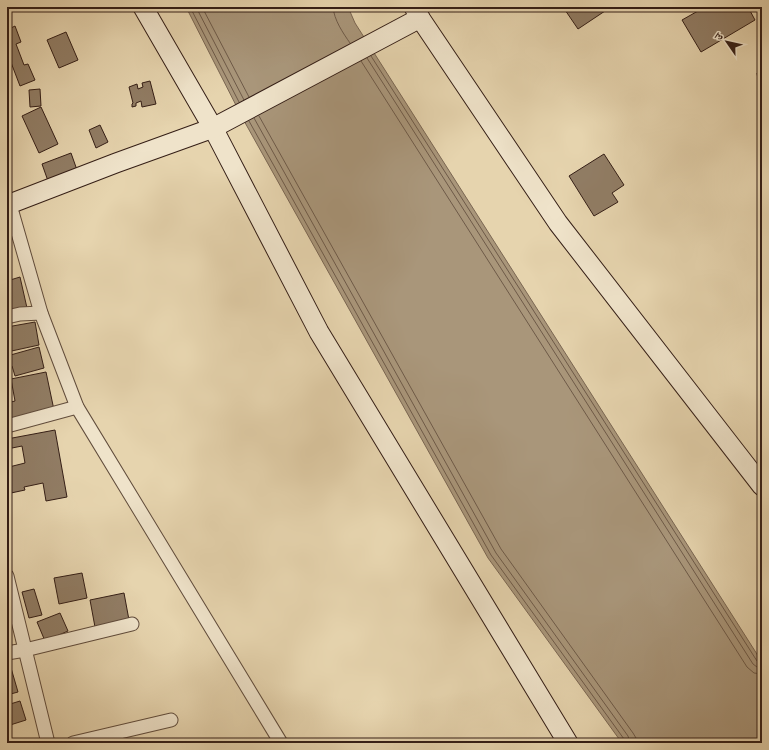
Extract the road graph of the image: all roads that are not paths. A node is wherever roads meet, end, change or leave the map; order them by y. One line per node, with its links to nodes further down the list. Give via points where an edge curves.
1 (143, 7): 3 (street)
2 (417, 13): 3 (street); 9 (street, via 558,223)
3 (213, 128): 4 (street); 18 (street, via 319,332)
4 (8, 205): 5 (street)
5 (41, 313): 6 (street); 7 (street)
6 (7, 317)
7 (77, 407): 8 (street); 17 (street)
8 (7, 426)
9 (762, 486)
10 (7, 576): 12 (street)
11 (132, 624): 12 (street)
12 (26, 650): 13 (street); 15 (street)
13 (7, 653)
14 (171, 720): 16 (street)
15 (48, 743)
16 (73, 743)
17 (281, 743)
18 (568, 743)

